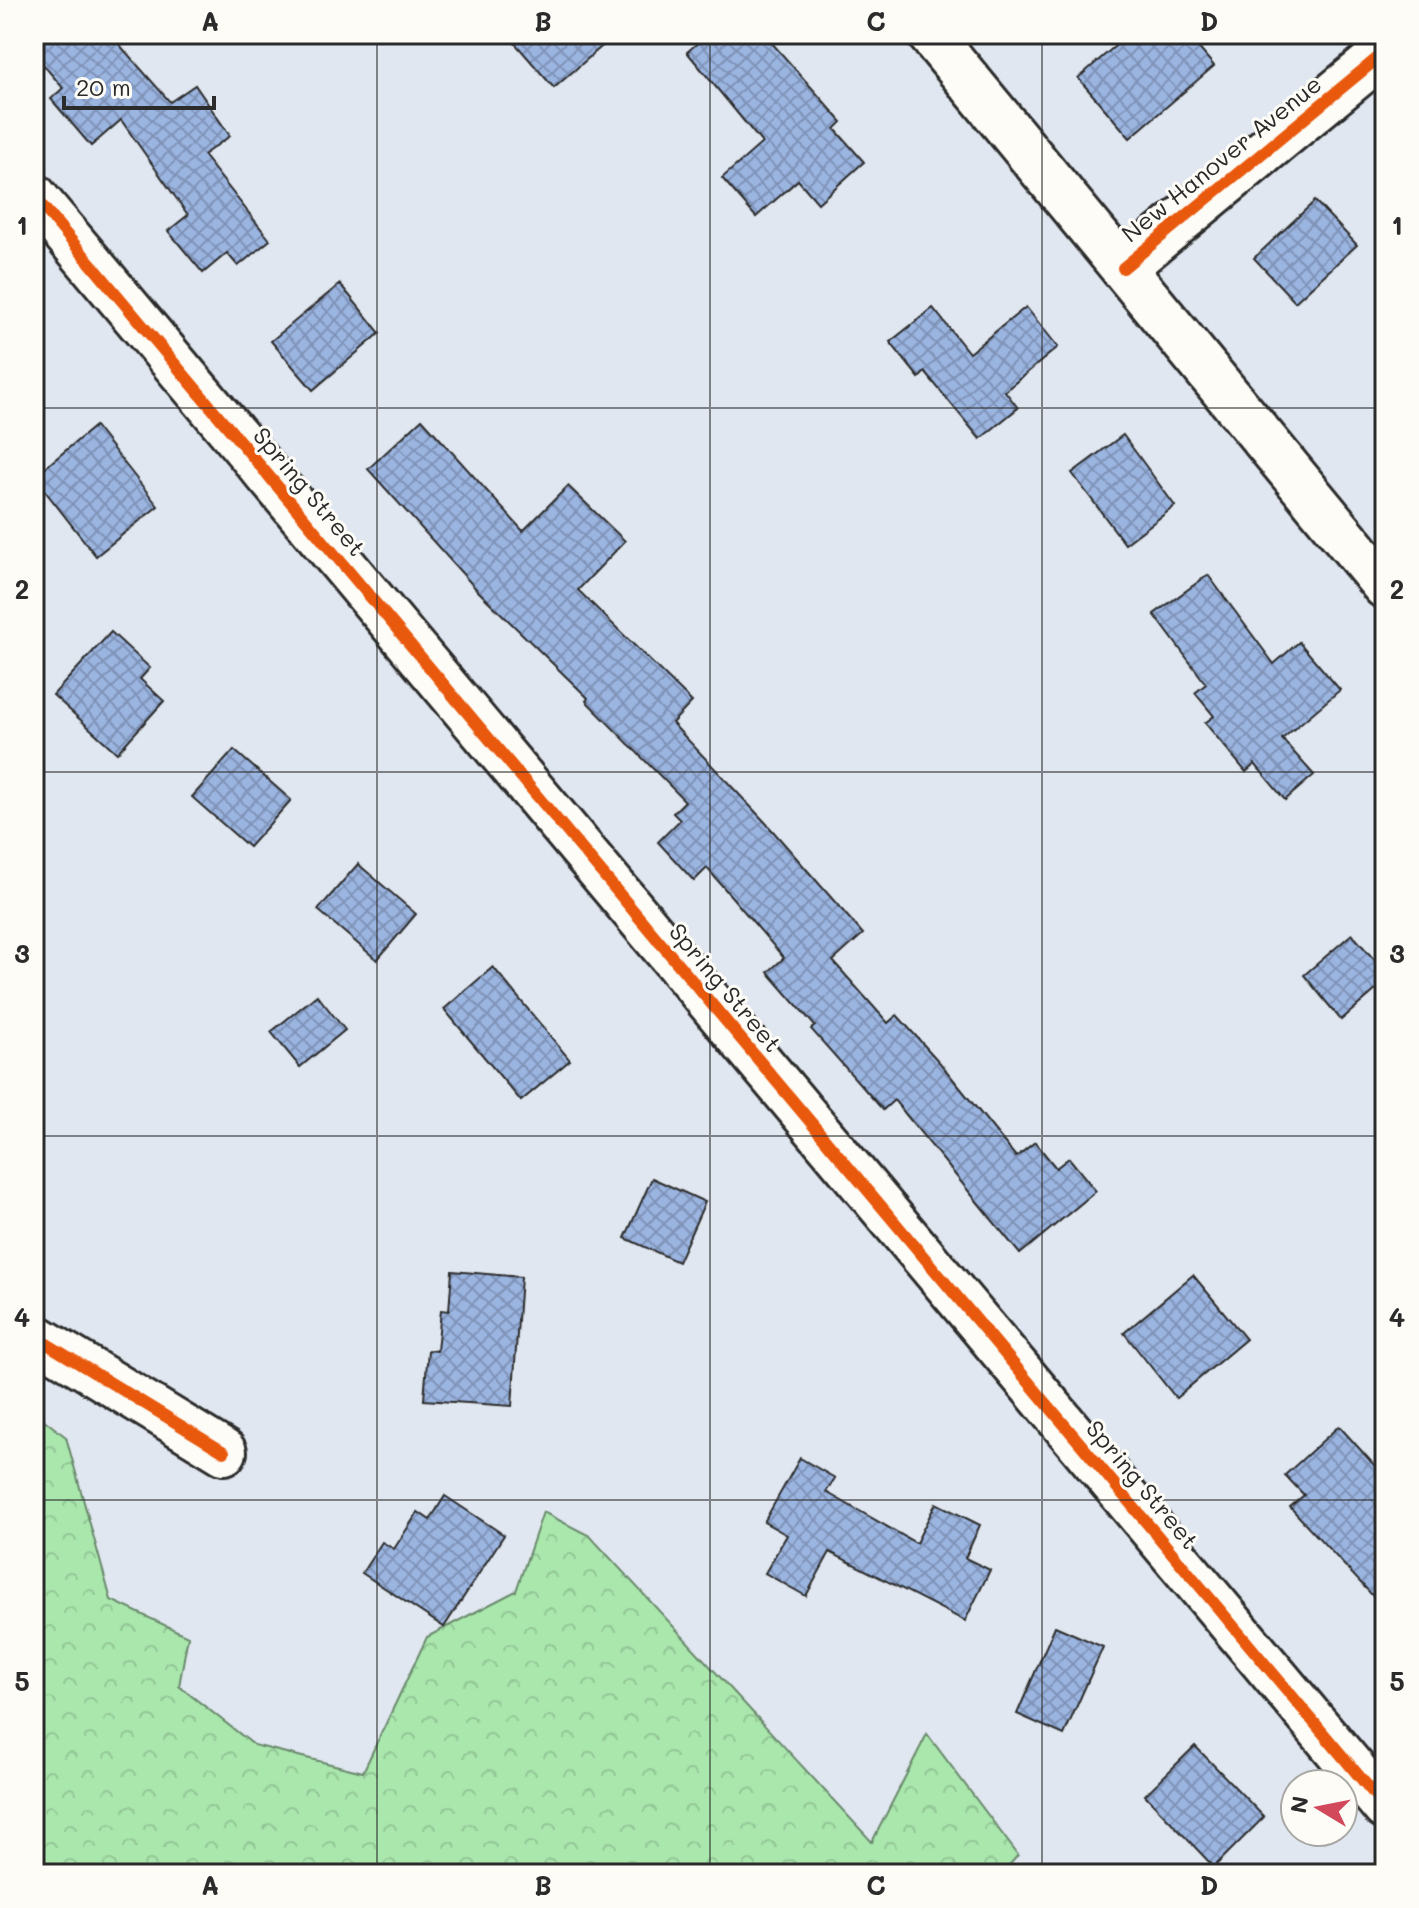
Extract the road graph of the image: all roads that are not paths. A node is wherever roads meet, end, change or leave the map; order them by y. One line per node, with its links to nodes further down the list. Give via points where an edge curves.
1 (930, 34): 4 (street, New Hanover Avenue)
2 (1385, 52): 4 (street, New Hanover Avenue)
3 (34, 196): 8 (street, Spring Street)
4 (1123, 268): 5 (street, New Hanover Avenue)
5 (1385, 586)
6 (34, 1336): 7 (street)
7 (224, 1452)
8 (1385, 1807)

